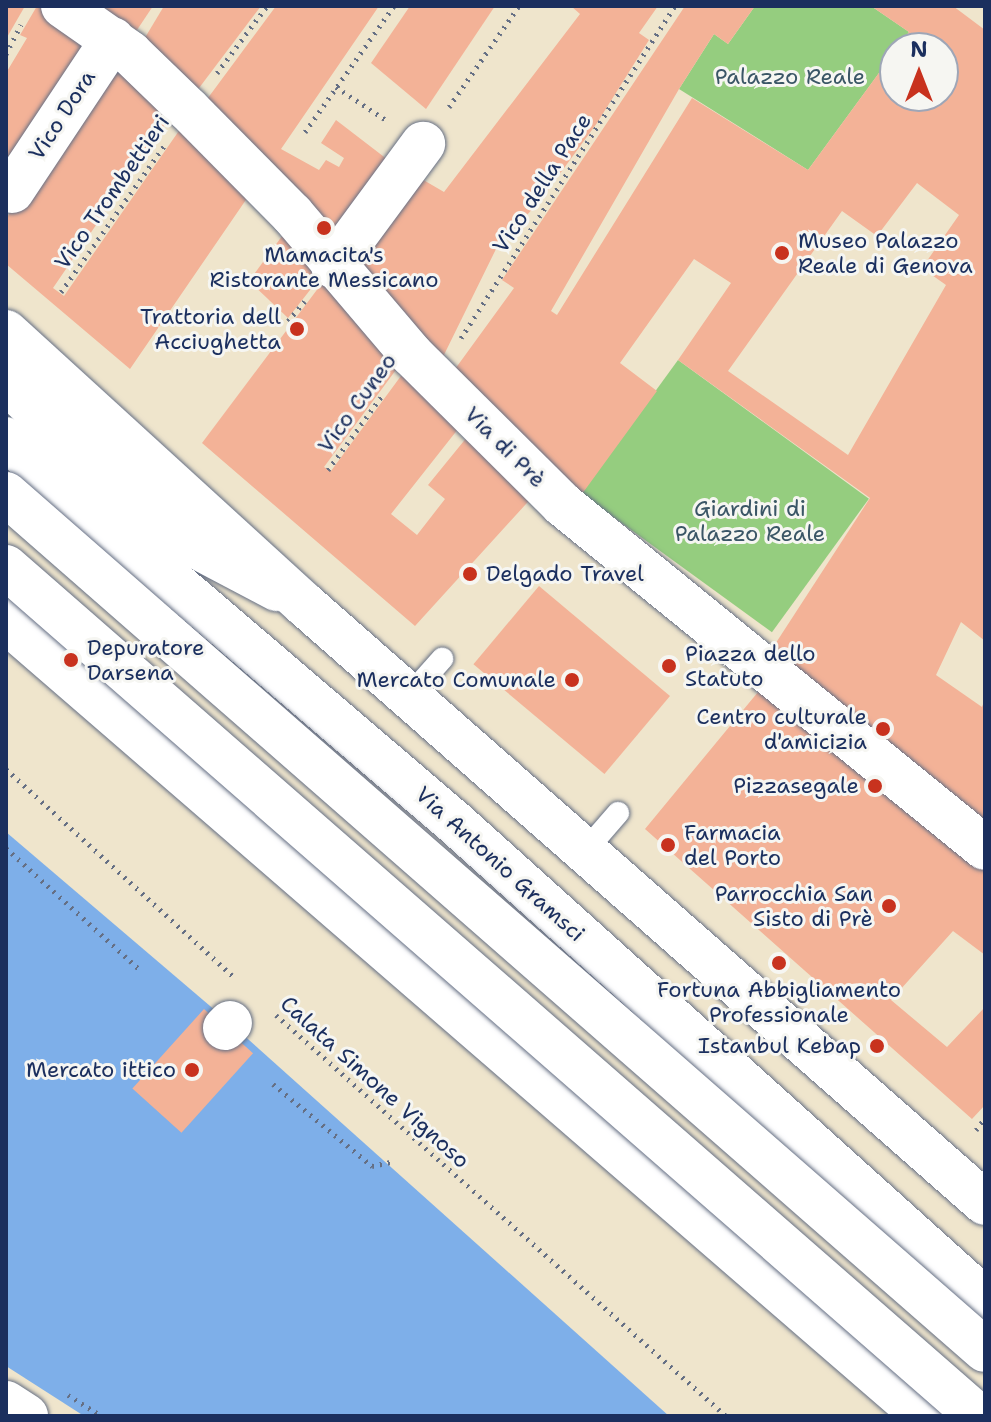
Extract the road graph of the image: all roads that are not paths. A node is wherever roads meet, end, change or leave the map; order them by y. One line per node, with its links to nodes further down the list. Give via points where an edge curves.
1 (44, 12): 2 (main road, Via di Prè)
2 (113, 39): 4 (main road, Vico Dora); 5 (main road, Via di Prè, via 292,214)
3 (423, 144): 5 (main road)
4 (12, 191)
5 (333, 266): 16 (main road, Via di Prè, via 423,366 562,504)
6 (6, 332): 11 (main road)
7 (6, 382): 11 (main road, via 165,530)
8 (6, 439): 19 (main road, Via Antonio Gramsci, via 454,822)
9 (6, 494): 20 (main road, bridge)
10 (6, 567): 24 (main road, bridge)
11 (304, 604): 14 (main road)
12 (6, 621): 23 (main road)
13 (442, 659): 14 (lane)
14 (409, 696): 17 (main road)
15 (618, 813): 17 (lane)
16 (985, 848)
17 (586, 850): 18 (main road)
18 (985, 1203)
19 (985, 1300)
20 (985, 1350)
21 (6, 1403): 22 (main road)
22 (26, 1416)
23 (924, 1416)
24 (978, 1416)

